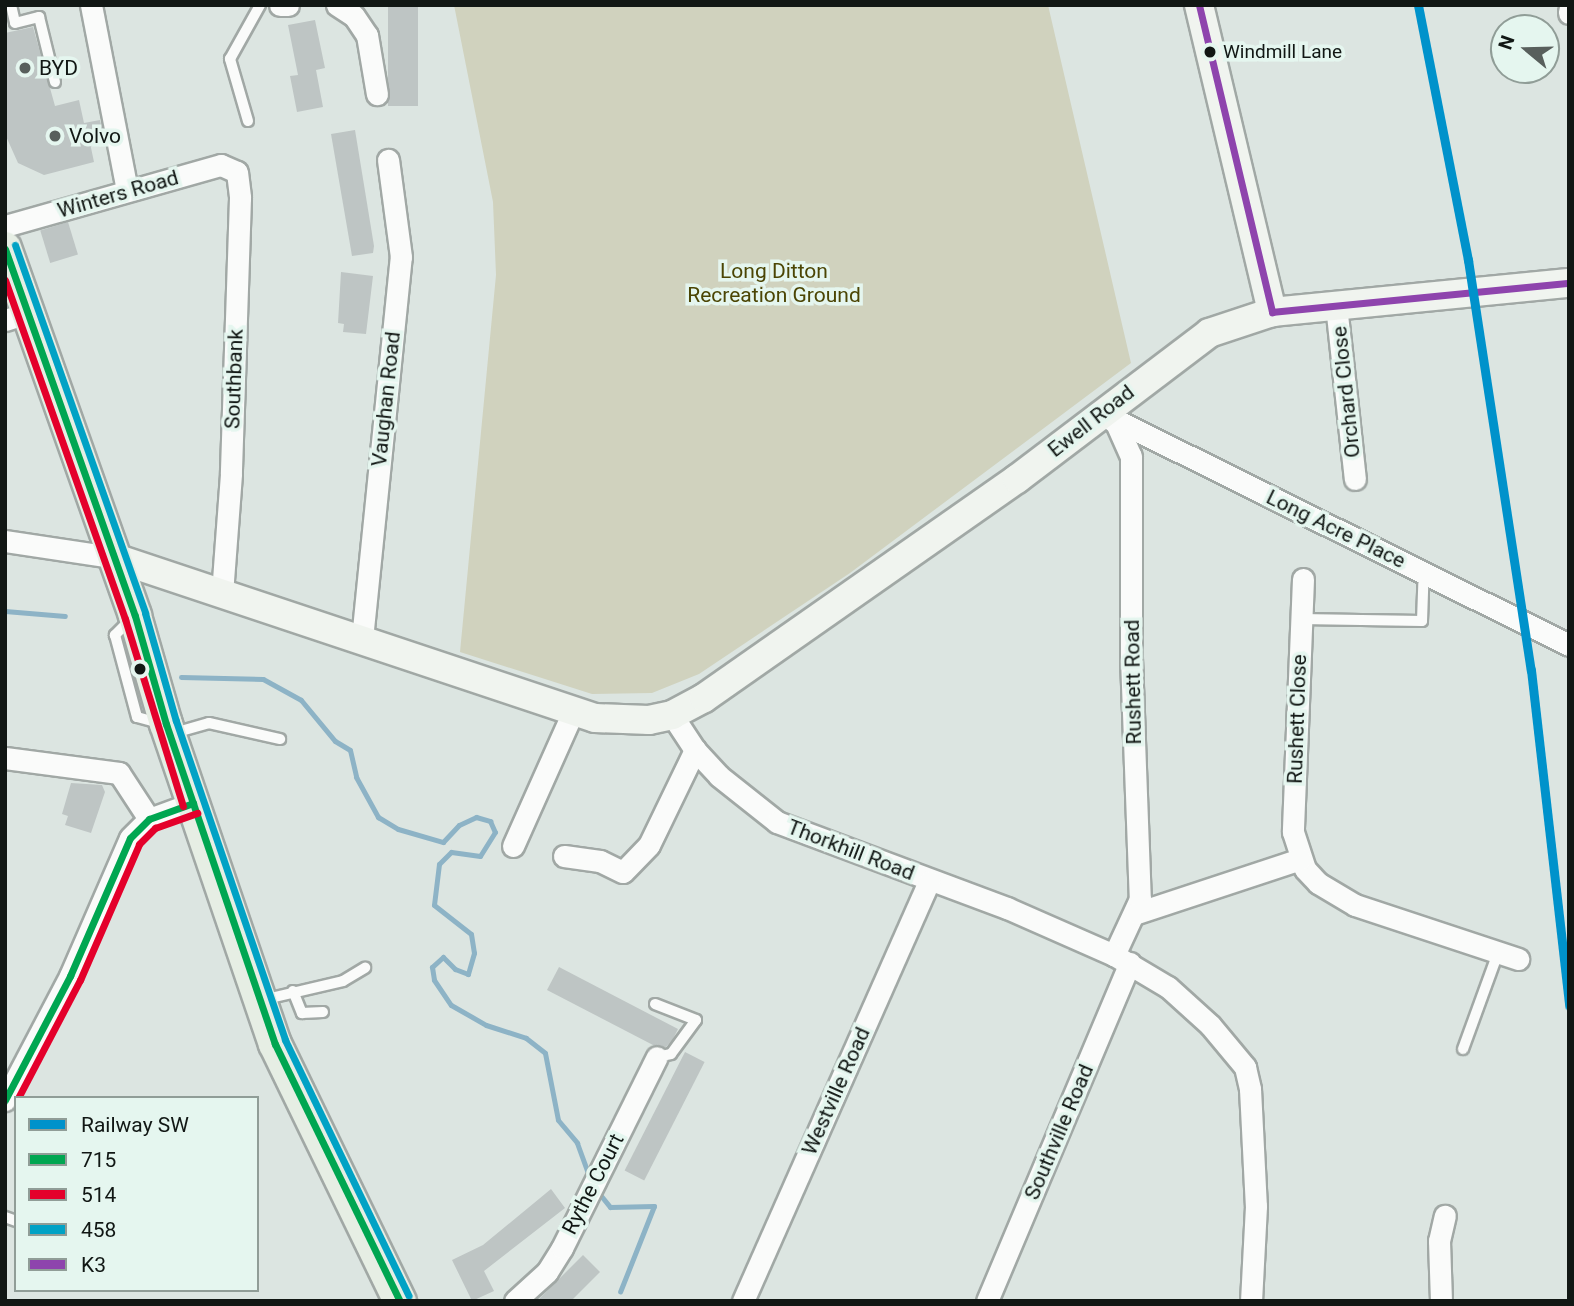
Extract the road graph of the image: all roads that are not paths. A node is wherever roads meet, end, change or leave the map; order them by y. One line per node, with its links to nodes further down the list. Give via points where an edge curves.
1 (11, 5): 8 (lane, via 15,23 39,18)
2 (91, 5): 13 (street)
3 (260, 5): 10 (lane, via 230,59)
4 (280, 5): 5 (street)
5 (288, 5)
6 (337, 5): 9 (street, via 354,16 367,35)
7 (1199, 5): 18 (street)
8 (55, 82)
9 (377, 94)
10 (248, 121)
11 (388, 160): 28 (street, Vaughan Road, via 401,257)
12 (231, 167): 13 (street, Winters Road, via 221,165); 26 (street, Southbank, via 239,178 240,198)
13 (127, 191): 14 (street, Winters Road)
14 (5, 226)
15 (5, 248): 19 (main road)
16 (1569, 283): 17 (street, Ewell Road)
17 (1336, 305): 18 (street, Ewell Road); 21 (street, Orchard Close)
18 (1272, 312): 20 (street, Ewell Road, via 1228,325 1186,346)
19 (11, 318): 23 (main road)
20 (1104, 414): 29 (street, Long Acre Place); 31 (street, Ewell Road, via 793,637); 42 (street, Rushett Road, via 1120,429 1131,456)
21 (1355, 479)
22 (5, 541): 23 (street)
23 (112, 557): 26 (street); 32 (main road, via 135,616)
24 (1303, 579): 27 (street, Rushett Close)
25 (1423, 584): 27 (lane, via 1422,621)
26 (222, 595): 28 (street)
27 (1301, 619): 40 (street, Rushett Close, via 1293,832)
28 (362, 639): 30 (street)
29 (1569, 645)
30 (573, 712): 31 (street, via 616,721); 38 (street)
31 (673, 715): 34 (street, Thorkhill Road)
32 (168, 729): 33 (lane, via 209,723); 36 (main road)
33 (280, 739)
34 (695, 750): 39 (street, via 649,845 623,872 600,861); 41 (street, Thorkhill Road, via 742,798 778,822)
35 (5, 758): 37 (street, via 119,773)
36 (193, 803): 37 (street); 47 (main road)
37 (149, 819): 52 (street, via 130,838 70,976)
38 (513, 846)
39 (564, 856)
40 (1300, 859): 42 (street); 43 (street, Rushett Close, via 1318,883 1355,905)
41 (929, 881): 44 (street, Thorkhill Road, via 1007,908); 56 (street, Westville Road)
42 (1137, 913): 44 (street, Rushett Road)
43 (1508, 956): 50 (lane)
44 (1122, 959): 57 (street, Southville Road); 58 (street, Thorkhill Road, via 1188,1003 1245,1066 1251,1089 1255,1178)
45 (365, 968): 46 (lane, via 343,981)
46 (293, 991): 47 (lane); 49 (lane, via 302,1013)
47 (260, 1001): 54 (main road, via 275,1044)
48 (655, 1004): 51 (lane, via 696,1020 671,1054)
49 (323, 1013)
50 (1464, 1049)
51 (657, 1057): 55 (street, Rythe Court, via 562,1248 547,1272)
52 (5, 1100)
53 (1445, 1216): 59 (street, via 1439,1241)
54 (400, 1301)
55 (515, 1301)
56 (743, 1301)
57 (987, 1301)
58 (1251, 1301)
59 (1441, 1301)

